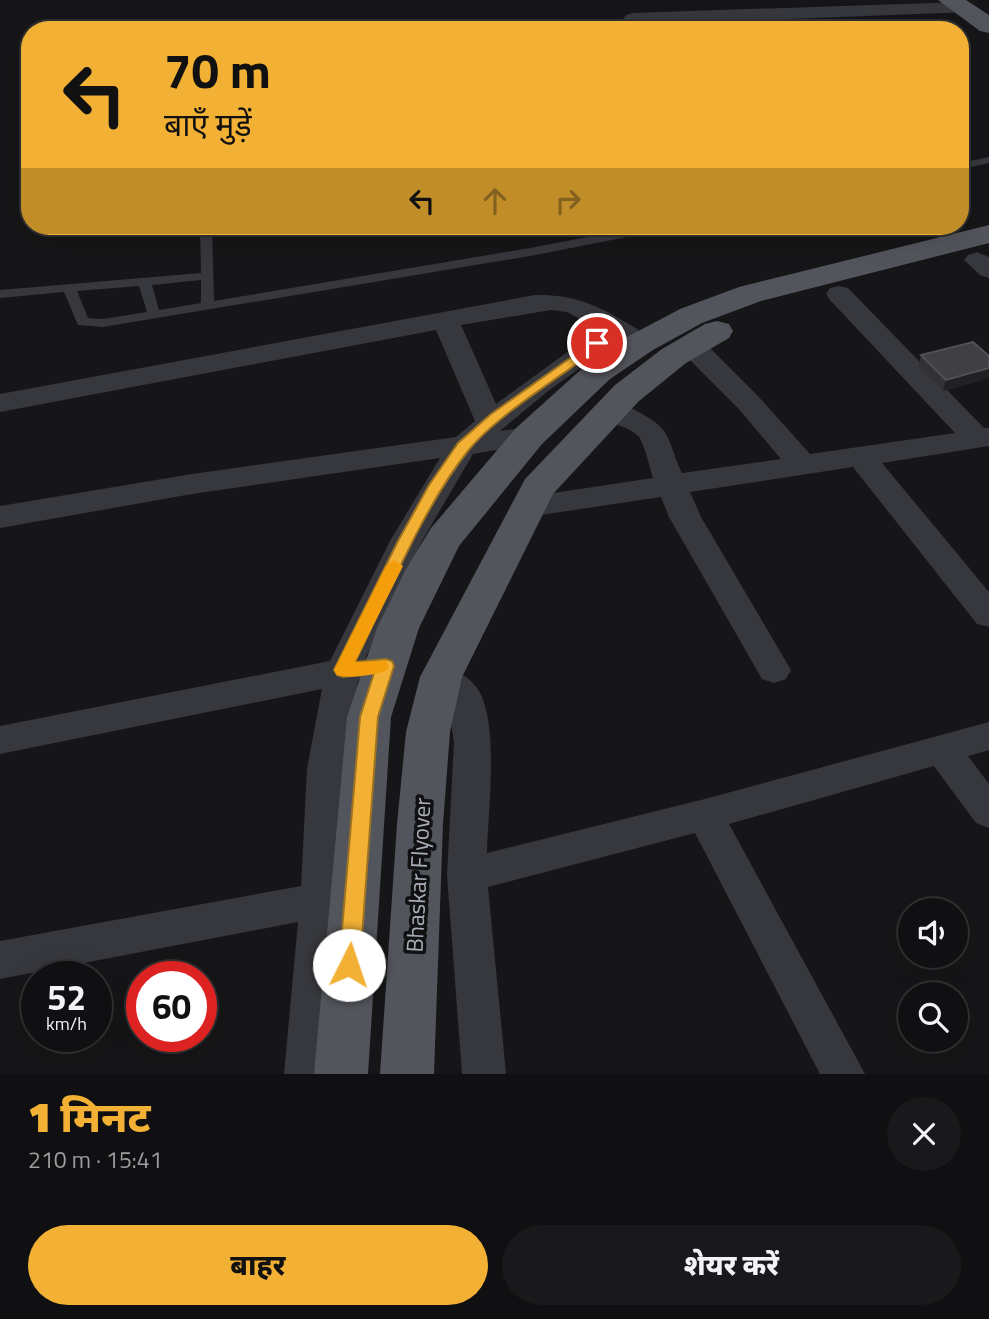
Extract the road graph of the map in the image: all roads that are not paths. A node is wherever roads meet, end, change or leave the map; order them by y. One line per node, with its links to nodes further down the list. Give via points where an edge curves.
1 (965, 3): 2 (main road); 3 (street); 4 (main road)
2 (989, 5)
3 (633, 19)
4 (989, 26)
5 (989, 160): 6 (lane)
6 (969, 164)
7 (206, 235): 10 (lane)
8 (617, 235): 15 (lane)
9 (986, 255): 14 (main road, Bhaskar Flyover); 18 (main road, via 750,294)
10 (207, 276): 11 (lane); 15 (lane)
11 (144, 281): 12 (lane); 16 (lane)
12 (69, 288): 13 (lane); 16 (lane, via 80,318 89,324)
13 (0, 294)
14 (839, 294): 19 (main road, Bhaskar Flyover, via 733,322); 24 (street)
15 (208, 305): 16 (lane)
16 (154, 314)
17 (445, 320): 18 (street, via 557,301 573,303); 20 (street); 22 (street)
18 (629, 336): 22 (street); 23 (main road, via 598,372)
19 (692, 346): 21 (main road, Bhaskar Flyover, via 636,385); 26 (street)
20 (0, 403)
21 (611, 410): 27 (street, via 647,428 656,440); 28 (main road, Bhaskar Flyover, via 538,488)
22 (477, 434): 23 (street); 29 (street); 32 (street, via 437,485)
23 (529, 436): 31 (main road, via 445,537 425,569)
24 (984, 438): 25 (street)
25 (860, 457): 26 (street); 30 (street)
26 (804, 466): 27 (street)
27 (671, 485): 28 (street); 33 (street)
28 (527, 507): 34 (main road, Bhaskar Flyover)
29 (0, 517)
30 (989, 615)
31 (386, 666): 32 (street); 44 (main road, via 369,717)
32 (343, 670): 36 (street); 41 (street, via 325,769)
33 (774, 670)
34 (441, 677): 40 (street, via 465,698 472,742); 45 (main road, Bhaskar Flyover, via 428,732 420,824)
35 (989, 736): 37 (street)
36 (0, 740)
37 (941, 748): 38 (street); 39 (street)
38 (989, 812)
39 (705, 815): 40 (street); 47 (street)
40 (467, 875): 46 (street)
41 (320, 900): 42 (street); 43 (street)
42 (0, 960)
43 (306, 1074)
44 (341, 1074)
45 (407, 1074)
46 (484, 1074)
47 (843, 1074)

